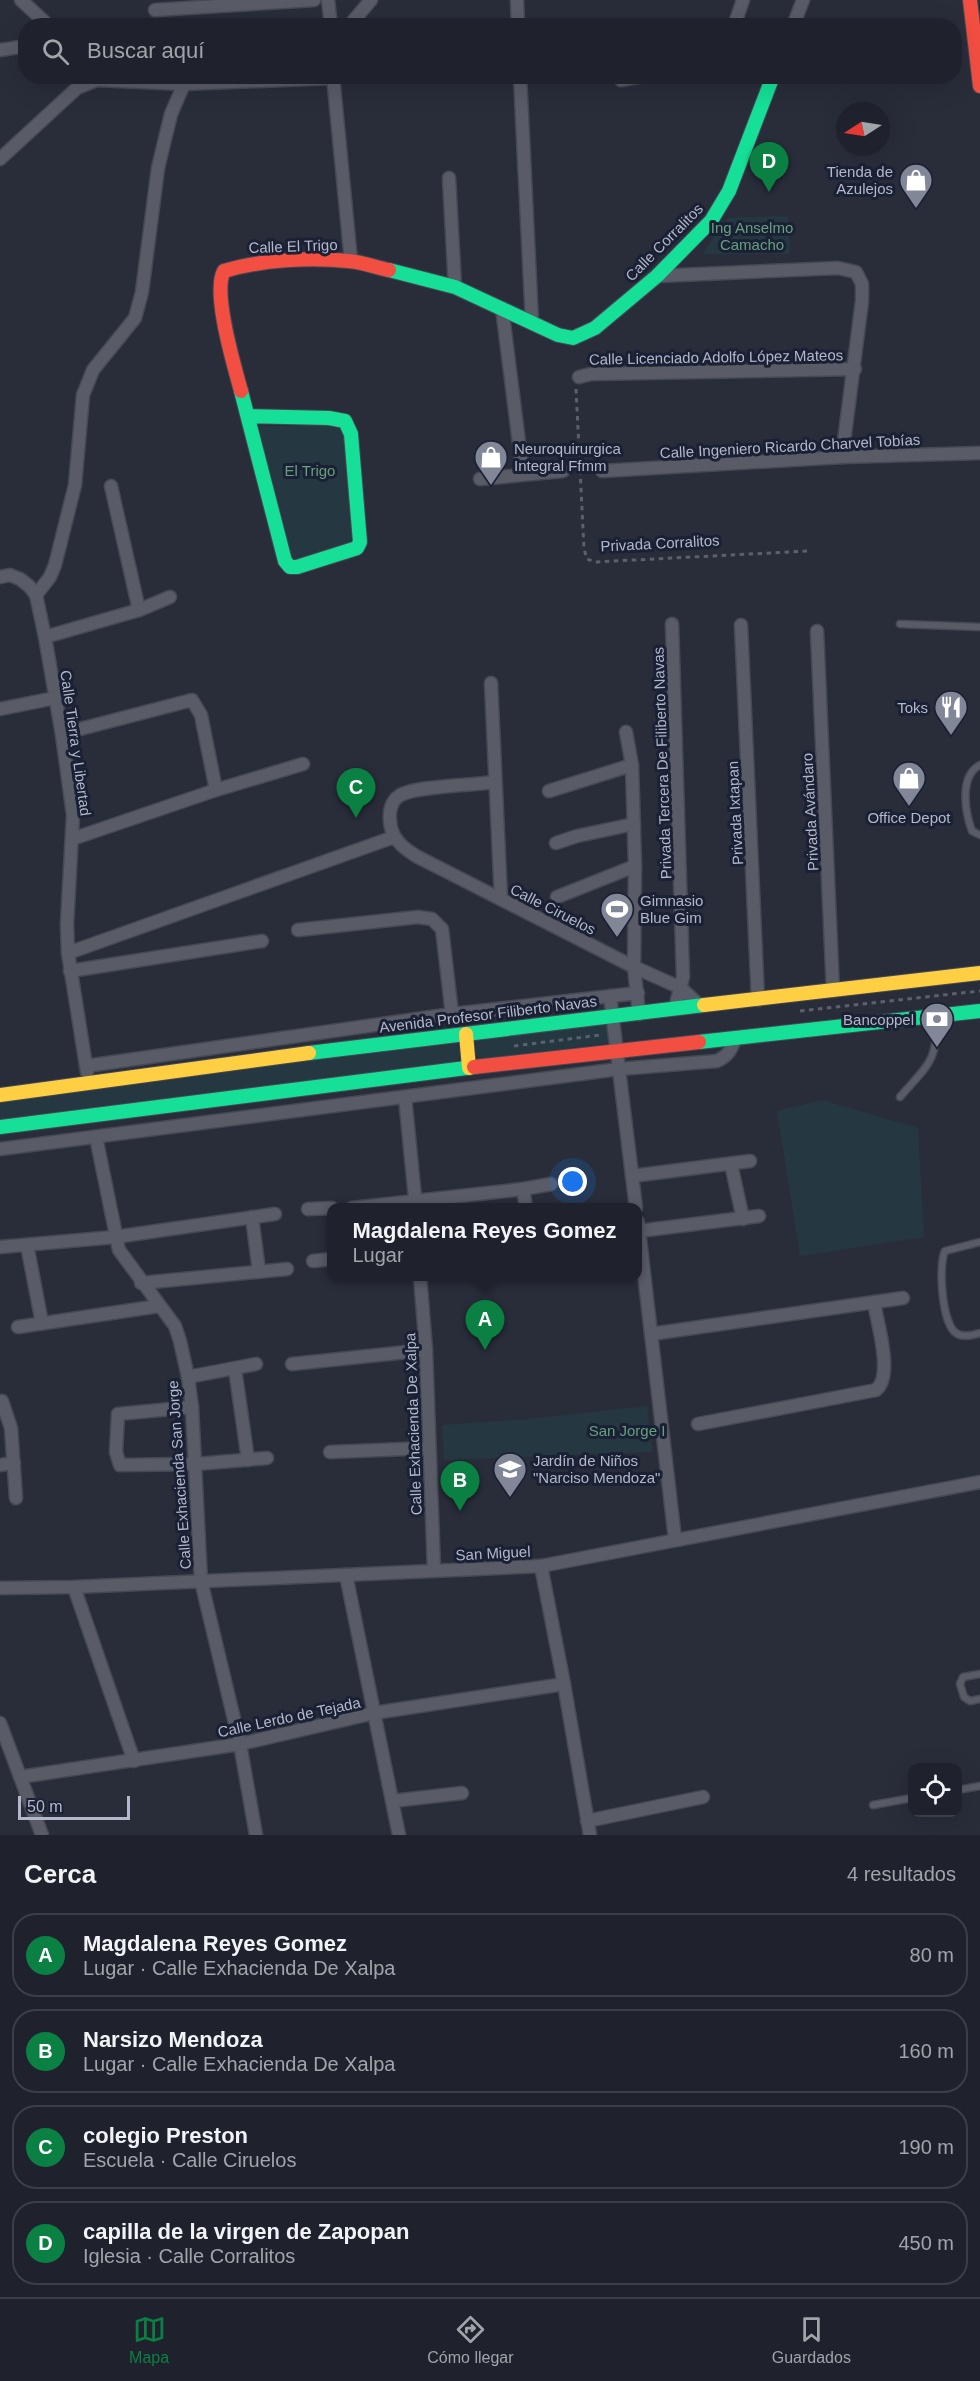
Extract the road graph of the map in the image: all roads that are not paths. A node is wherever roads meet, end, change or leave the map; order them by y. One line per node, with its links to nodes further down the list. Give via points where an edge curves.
1 (21, 0): 10 (street)
2 (314, 0): 9 (street)
3 (328, 0): 11 (street)
4 (371, 0): 12 (street)
5 (517, 0): 13 (street)
6 (743, 0): 14 (street)
7 (803, 0): 15 (street)
8 (970, 0): 23 (main road)
9 (155, 10)
10 (40, 18)
11 (330, 18)
12 (356, 18)
13 (518, 18)
14 (737, 18)
15 (796, 18)
16 (18, 47): 17 (street)
17 (0, 50)
18 (74, 84): 24 (street)
19 (184, 84): 43 (street, via 171,114 158,168 135,318 87,381 75,485 50,577)
20 (334, 84): 26 (street)
21 (520, 84): 30 (street)
22 (770, 84): 27 (main road, Calle Corralitos, via 720,209)
23 (980, 87)
24 (0, 159)
25 (449, 178): 28 (street)
26 (351, 261): 28 (main road, Calle El Trigo); 34 (main road, Calle El Trigo, via 246,264 224,271 220,297)
27 (657, 276): 31 (main road, Calle Corralitos, via 595,328); 32 (street, via 852,270 862,284)
28 (455, 287): 29 (main road, Calle El Trigo)
29 (502, 308): 30 (main road, Calle El Trigo); 39 (street)
30 (532, 322): 31 (main road, Calle El Trigo)
31 (573, 338)
32 (855, 369): 33 (street, Calle Licenciado Adolfo López Mateos); 36 (street)
33 (579, 377)
34 (248, 416): 34 (main road, Calle El Trigo, via 345,421 351,434 360,542 357,548 290,567 283,554)
35 (980, 453): 36 (street, Calle Ingeniero Ricardo Charvel Tobías)
36 (842, 457): 38 (street, Calle Ingeniero Ricardo Charvel Tobías)
37 (563, 471): 39 (street)
38 (602, 471)
39 (523, 474): 40 (street)
40 (480, 479)
41 (111, 486): 45 (street)
42 (0, 577): 43 (street, via 20,579)
43 (36, 595): 51 (street, Calle Tierra y Libertad)
44 (171, 597): 45 (street)
45 (139, 609): 51 (street)
46 (672, 624): 77 (street, Privada Tercera De Filiberto Navas)
47 (900, 624): 49 (lane)
48 (741, 625): 81 (street, Privada Ixtapan)
49 (980, 627)
50 (817, 631): 78 (street, Privada Avándaro)
51 (45, 638): 53 (street, Calle Tierra y Libertad)
52 (490, 683): 60 (street)
53 (55, 698): 54 (street); 66 (street, Calle Tierra y Libertad, via 73,816)
54 (0, 709)
55 (80, 729): 61 (street, via 192,700 201,715)
56 (626, 732): 58 (street)
57 (303, 764): 61 (street)
58 (632, 765): 62 (street); 63 (street)
59 (980, 765): 64 (lane, via 967,778 966,795 972,831)
60 (495, 782): 65 (street, via 398,796 389,815); 70 (street)
61 (216, 790): 66 (street)
62 (549, 791)
63 (634, 824): 67 (street); 68 (street)
64 (980, 835)
65 (394, 837): 70 (street, Calle Ciruelos, via 416,856); 73 (street)
66 (72, 839): 73 (street, Calle Tierra y Libertad)
67 (556, 843)
68 (635, 866): 69 (street); 74 (street)
69 (557, 897)
70 (501, 900): 74 (street, Calle Ciruelos)
71 (298, 930): 85 (street, via 418,917 432,919 442,930)
72 (262, 941): 75 (street)
73 (68, 953): 75 (street, Calle Tierra y Libertad)
74 (634, 967): 77 (street, Calle Ciruelos); 79 (street)
75 (70, 971): 92 (street, Calle Tierra y Libertad)
76 (980, 973): 78 (main road, Avenida Profesor Filiberto Navas)
77 (681, 988): 82 (street, Calle Ciruelos); 83 (street, Privada Tercera De Filiberto Navas)
78 (833, 992): 81 (main road, Avenida Profesor Filiberto Navas)
79 (638, 993): 80 (street); 86 (street)
80 (610, 996): 85 (street); 87 (street)
81 (758, 1000): 82 (main road, Avenida Profesor Filiberto Navas)
82 (700, 1005): 83 (main road, Avenida Profesor Filiberto Navas)
83 (675, 1008): 86 (main road, Avenida Profesor Filiberto Navas)
84 (980, 1011): 88 (main road)
85 (452, 1014): 92 (street)
86 (639, 1014): 87 (main road, Avenida Profesor Filiberto Navas)
87 (612, 1016): 89 (main road, Avenida Profesor Filiberto Navas); 91 (street)
88 (936, 1016): 90 (main road); 98 (lane, via 933,1059)
89 (466, 1034): 93 (main road); 95 (main road, Avenida Profesor Filiberto Navas)
90 (735, 1039): 91 (main road); 94 (street, via 730,1052 717,1061)
91 (616, 1050): 93 (main road); 94 (street)
92 (86, 1066): 95 (street, Calle Tierra y Libertad)
93 (469, 1068): 99 (main road)
94 (619, 1069): 97 (street); 104 (street)
95 (89, 1082): 96 (main road, Avenida Profesor Filiberto Navas)
96 (0, 1095)
97 (405, 1097): 100 (street); 107 (street)
98 (900, 1097)
99 (0, 1126)
100 (96, 1137): 101 (street); 118 (street, Calle Exhacienda San Jorge)
101 (0, 1149)
102 (750, 1161): 103 (street)
103 (731, 1164): 104 (street); 116 (street)
104 (632, 1176): 110 (street)
105 (551, 1184): 106 (street)
106 (523, 1190): 108 (street); 109 (street)
107 (416, 1203)
108 (424, 1203)
109 (525, 1203)
110 (635, 1203)
111 (327, 1208): 112 (street)
112 (308, 1209)
113 (275, 1214): 115 (street)
114 (759, 1216): 116 (street)
115 (252, 1217): 118 (street); 126 (street)
116 (743, 1219): 117 (street)
117 (642, 1226)
118 (116, 1237): 120 (street); 128 (street, Calle Exhacienda San Jorge, via 119,1250)
119 (980, 1242): 135 (lane, via 945,1251 942,1258 948,1323 960,1335)
120 (27, 1245): 121 (street); 132 (street)
121 (0, 1247)
122 (642, 1253): 134 (street)
123 (327, 1260): 124 (street)
124 (313, 1261)
125 (287, 1269): 126 (street)
126 (259, 1271): 128 (street)
127 (420, 1281): 136 (street, Calle Exhacienda De Xalpa)
128 (141, 1283): 131 (street, Calle Exhacienda San Jorge)
129 (903, 1298): 130 (street)
130 (874, 1302): 134 (street); 143 (street, via 885,1368 884,1379 876,1390)
131 (159, 1306): 132 (street); 140 (street, Calle Exhacienda San Jorge, via 178,1331)
132 (42, 1323): 133 (street)
133 (18, 1328)
134 (651, 1334): 154 (street)
135 (980, 1334)
136 (426, 1350): 138 (street); 145 (street, Calle Exhacienda De Xalpa)
137 (256, 1364): 139 (street)
138 (292, 1364)
139 (235, 1369): 140 (street); 148 (street)
140 (188, 1377): 142 (street, Calle Exhacienda San Jorge)
141 (2, 1401): 144 (street)
142 (192, 1407): 150 (street, Calle Exhacienda San Jorge); 150 (street, via 118,1414 116,1452 122,1466)
143 (698, 1424)
144 (5, 1428): 149 (street)
145 (429, 1449): 146 (street); 156 (street, Calle Exhacienda De Xalpa)
146 (330, 1452)
147 (267, 1458): 148 (street)
148 (248, 1460): 150 (street)
149 (14, 1464): 151 (street); 153 (street)
150 (196, 1464): 158 (street, Calle Exhacienda San Jorge)
151 (0, 1465)
152 (980, 1482): 154 (street, San Miguel)
153 (16, 1498)
154 (675, 1539): 155 (street, San Miguel)
155 (540, 1566): 156 (street, San Miguel); 162 (street)
156 (434, 1570): 157 (street, San Miguel)
157 (346, 1575): 158 (street, San Miguel); 164 (street)
158 (201, 1581): 159 (street, San Miguel); 167 (street, Calle Exhacienda San Jorge)
159 (74, 1587): 160 (street, San Miguel); 168 (street)
160 (0, 1588)
161 (980, 1674): 163 (lane, via 963,1677 960,1684 964,1697)
162 (564, 1684): 164 (street, Calle Lerdo de Tejada); 177 (street)
163 (980, 1700)
164 (374, 1713): 167 (street, Calle Lerdo de Tejada); 175 (street)
165 (0, 1723): 166 (street)
166 (3, 1739): 169 (street)
167 (240, 1744): 168 (street, Calle Lerdo de Tejada); 179 (street, Calle Exhacienda San Jorge)
168 (134, 1761): 169 (street, Calle Lerdo de Tejada)
169 (20, 1777): 178 (street)
170 (980, 1786): 171 (lane)
171 (962, 1789)
172 (462, 1792): 175 (street)
173 (703, 1797): 177 (street)
174 (908, 1799): 176 (lane)
175 (392, 1801): 180 (street)
176 (873, 1805)
177 (587, 1831)
178 (42, 1835)
179 (256, 1835)
180 (399, 1835)

